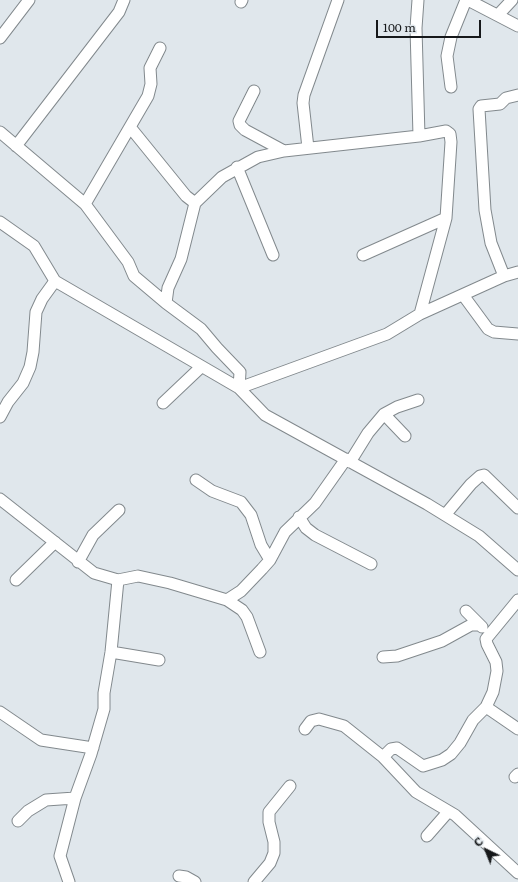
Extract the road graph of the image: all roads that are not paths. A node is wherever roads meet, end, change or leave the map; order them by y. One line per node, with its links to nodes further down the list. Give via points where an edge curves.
1 (29, 0): 9 (street)
2 (124, 0): 17 (street, via 119,12)
3 (338, 0): 18 (street, via 304,95)
4 (418, 0): 16 (street, via 416,28)
5 (467, 0): 7 (street); 11 (street, via 451,36 446,56)
6 (512, 0): 7 (street)
7 (498, 15): 8 (street)
8 (518, 26)
9 (0, 38)
10 (160, 48): 14 (street, via 150,68 151,84 148,96)
11 (451, 87)
12 (254, 91): 19 (street, via 239,121 240,125)
13 (518, 95): 28 (street, via 506,98 500,104 481,106 479,109 485,210 491,243)
14 (130, 126): 21 (street, via 186,196); 22 (street)
15 (0, 132): 17 (street)
16 (419, 136): 18 (street); 23 (street, via 446,131 450,134)
17 (16, 146): 22 (street)
18 (308, 148): 19 (street)
19 (284, 150): 20 (street, via 258,157)
20 (237, 167): 21 (street, via 210,186); 26 (street)
21 (195, 203): 31 (street, via 181,259 168,288)
22 (85, 204): 31 (street, via 128,262 134,276)
23 (446, 218): 25 (street); 32 (street)
24 (0, 222): 29 (street, via 34,246)
25 (363, 254)
26 (273, 255)
27 (518, 272): 28 (street)
28 (504, 276): 30 (street)
29 (55, 281): 34 (street); 39 (street, via 36,312 30,366 23,383)
30 (463, 295): 32 (street); 33 (street, via 488,329)
31 (166, 304): 35 (street, via 201,329 240,372)
32 (420, 314): 35 (street, via 387,334)
33 (518, 334)
34 (201, 367): 35 (street); 37 (street)
35 (239, 388): 41 (street, via 265,415)
36 (418, 400): 38 (street)
37 (163, 402)
38 (384, 414): 40 (street); 41 (street)
39 (0, 417)
40 (405, 436)
41 (348, 460): 46 (street); 47 (street, via 315,502)
42 (196, 480): 49 (street, via 212,491 242,502 251,515 261,545)
43 (0, 499): 48 (street)
44 (518, 508): 46 (street, via 484,475 471,484)
45 (120, 510): 50 (street, via 93,535)
46 (445, 515): 52 (street, via 479,536)
47 (299, 517): 49 (street, via 285,532); 51 (street, via 306,528 315,535)
48 (55, 542): 50 (street); 53 (street)
49 (270, 560): 55 (street, via 240,592)
50 (78, 562): 54 (street, via 94,573)
51 (371, 564)
52 (518, 570)
53 (16, 580)
54 (118, 580): 55 (street, via 138,576); 60 (street)
55 (227, 600): 61 (street, via 242,610 247,617)
56 (518, 600): 59 (street)
57 (466, 611): 58 (street)
58 (480, 625): 59 (street); 62 (street, via 471,625 442,641 397,656)
59 (491, 633): 64 (street, via 486,639 486,644 496,662 497,671 493,692)
60 (111, 652): 63 (street); 68 (street, via 104,709)
61 (260, 652)
62 (383, 656)
63 (159, 660)
64 (486, 707): 67 (street); 69 (street, via 473,720 451,754 442,760 423,766 397,748 391,749)
65 (0, 712): 68 (street, via 40,740)
66 (305, 729): 69 (street, via 311,721 319,719 344,726)
67 (518, 729)
68 (93, 748): 71 (street)
69 (383, 757): 72 (street, via 416,792)
70 (290, 786): 79 (street, via 269,812 268,822 274,842 274,853 270,864)
71 (75, 798): 73 (street, via 46,800); 77 (street, via 60,856)
72 (448, 812): 74 (street); 75 (street, via 455,815)
73 (18, 821)
74 (428, 836)
75 (518, 873)
76 (179, 876): 78 (street)
77 (69, 882)
78 (195, 882)
79 (254, 882)

